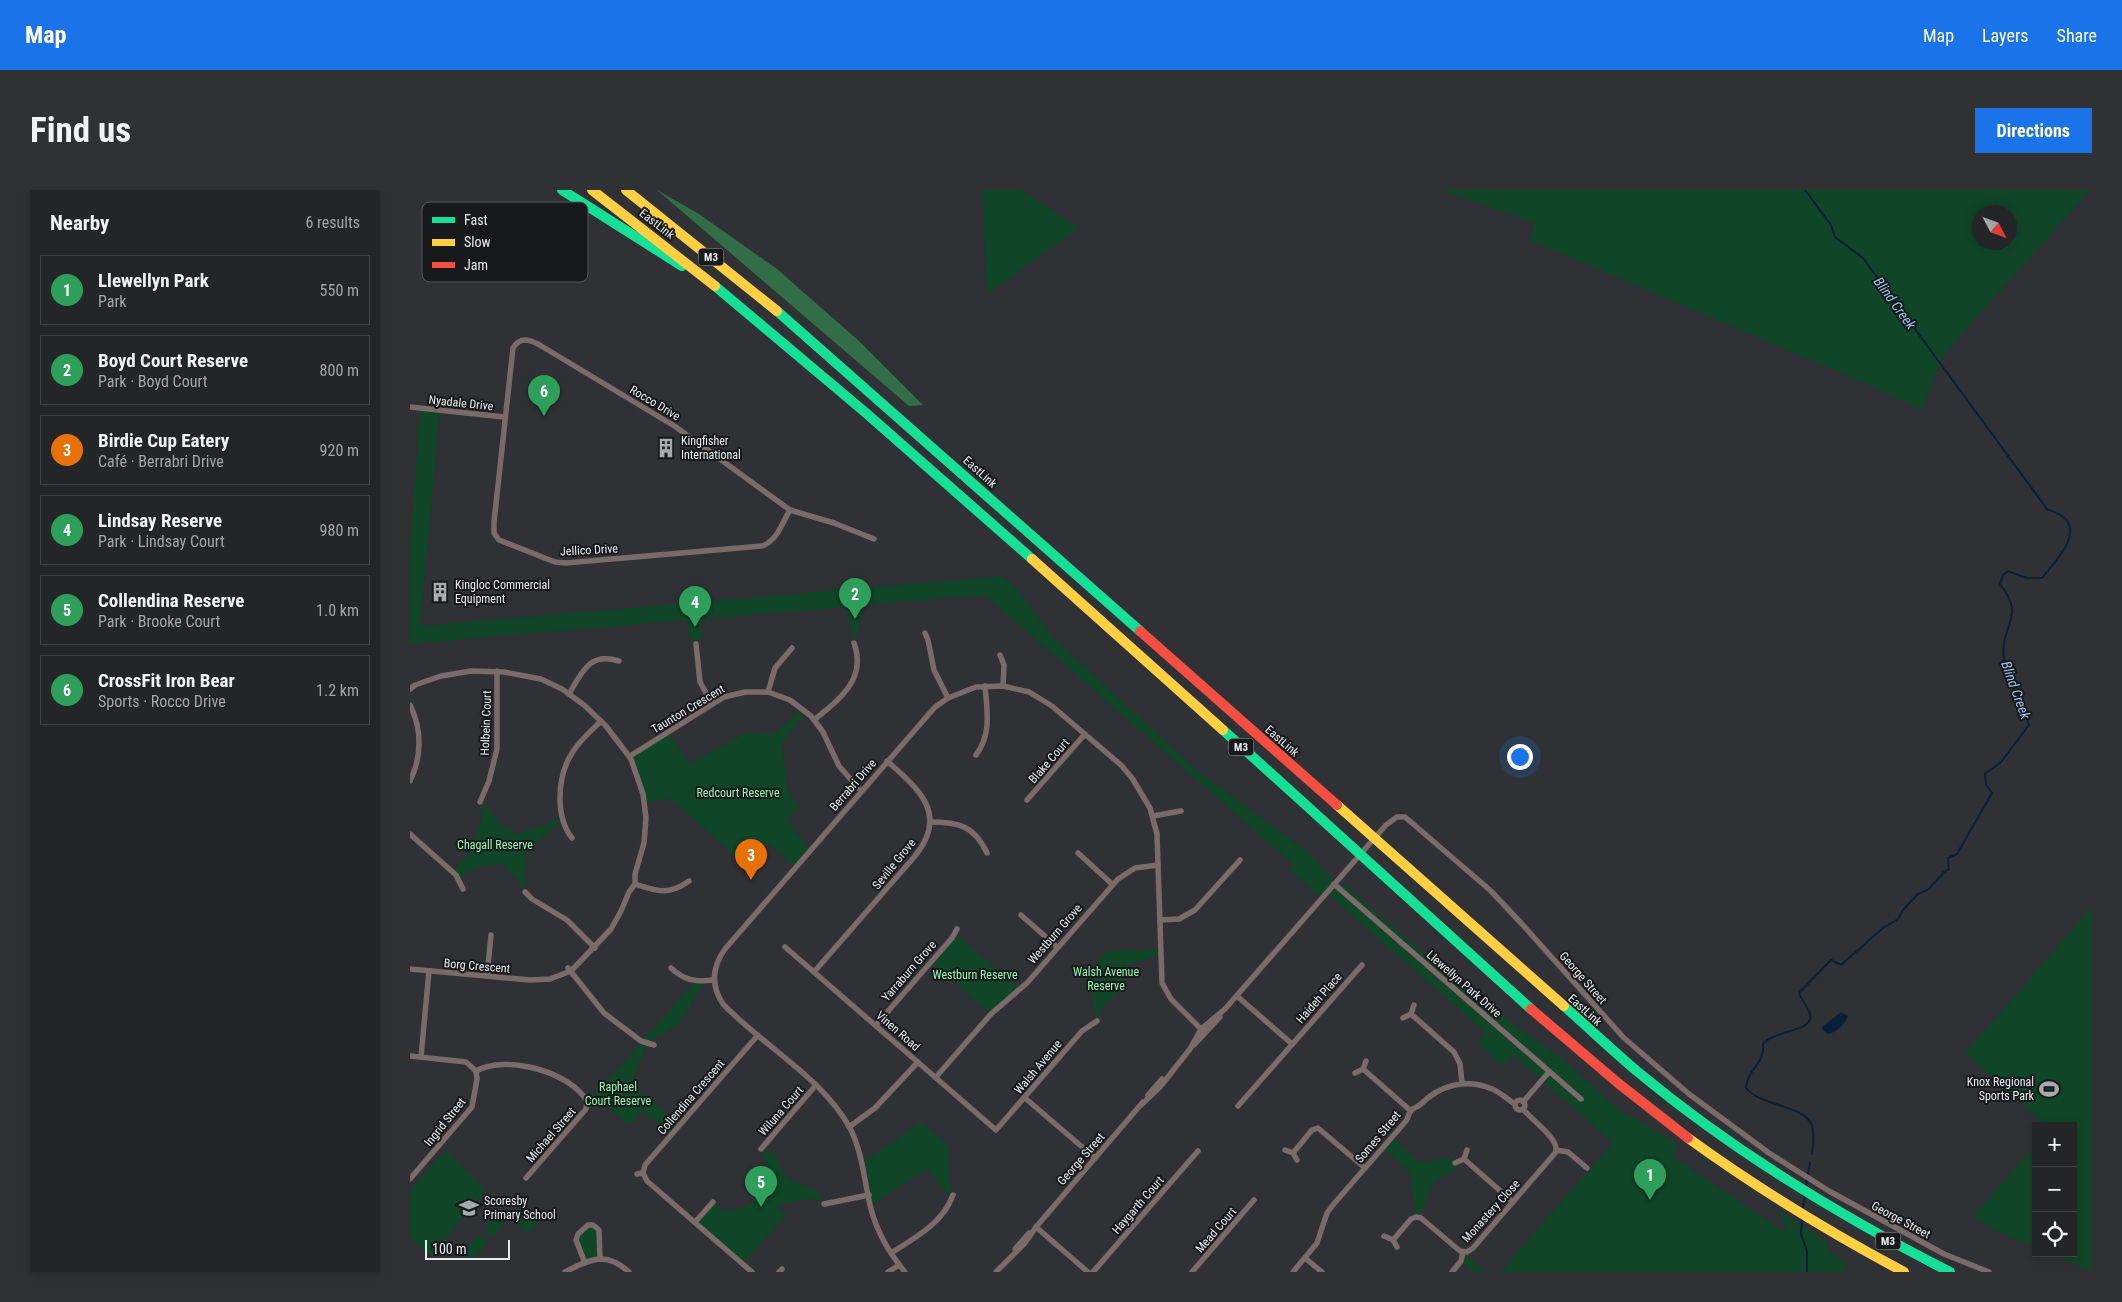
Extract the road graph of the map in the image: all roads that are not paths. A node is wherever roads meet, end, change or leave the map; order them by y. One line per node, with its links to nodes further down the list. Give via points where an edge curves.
1 (562, 190): 5 (highway)
2 (592, 190): 7 (highway, EastLink / M3)
3 (626, 190): 8 (highway, EastLink / M3)
4 (636, 190): 8 (highway)
5 (580, 202)
6 (588, 207): 7 (highway)
7 (707, 280): 143 (highway, EastLink / M3, via 920,460 1600,1067 1703,1149 1784,1204)
8 (796, 326): 144 (highway, EastLink / M3, via 1606,1045 1685,1110 1786,1181 1892,1243)
9 (412, 408): 10 (street, Nyadale Drive)
10 (504, 417): 11 (street, Rocco Drive, via 511,352 518,341 530,341 679,429); 11 (street, Jellico Drive, via 495,537 555,562 762,546 774,538)
11 (790, 510): 12 (street, Rocco Drive)
12 (874, 539)
13 (925, 633): 25 (street, via 935,673)
14 (854, 643): 28 (street, via 858,662 852,681 839,699)
15 (696, 644): 26 (street, via 700,682)
16 (792, 648): 23 (street, via 775,668)
17 (1000, 655): 21 (street, via 1004,665)
18 (619, 661): 24 (street, via 600,658 590,663)
19 (497, 671): 22 (street, Borg Crescent, via 452,673); 24 (street, Borg Crescent, via 541,679); 37 (street, Holbein Court, via 497,749)
20 (985, 686): 21 (street, Berrabri Drive); 25 (street, Berrabri Drive); 31 (street, via 988,725 984,742)
21 (1003, 686): 30 (street, Berrabri Drive, via 1029,692 1042,699)
22 (410, 689)
23 (768, 692): 26 (street, Taunton Crescent, via 740,692); 28 (street, Taunton Crescent, via 795,702)
24 (569, 694): 29 (street, Borg Crescent)
25 (948, 698): 33 (street, Berrabri Drive, via 927,714)
26 (712, 704): 32 (street, Taunton Crescent)
27 (410, 705): 34 (street, via 419,743 418,760)
28 (815, 719): 35 (street, Taunton Crescent, via 839,766)
29 (601, 721): 32 (street, Borg Crescent); 42 (street, via 575,748 565,770 560,798 561,815)
30 (1085, 734): 36 (street, Blake Court); 39 (street, Berrabri Drive, via 1132,778)
31 (976, 755)
32 (630, 756): 48 (street, Borg Crescent, via 643,794 646,818)
33 (887, 761): 35 (street, Berrabri Drive); 40 (street, via 921,793)
34 (410, 781)
35 (861, 791): 67 (street, Berrabri Drive, via 725,950 716,964)
36 (1027, 800)
37 (480, 802)
38 (1181, 811): 39 (street)
39 (1153, 816): 46 (street, Berrabri Drive)
40 (930, 822): 43 (street, via 966,827 977,836); 65 (street, Seville Grove, via 918,852)
41 (410, 834): 51 (street, via 456,875)
42 (572, 838)
43 (987, 853)
44 (1078, 853): 49 (street)
45 (1240, 860): 54 (street, via 1195,910 1179,918)
46 (1158, 865): 49 (street, Westburn Grove, via 1136,868); 54 (street, Berrabri Drive)
47 (689, 881): 48 (street, via 671,891)
48 (635, 884): 59 (street, Borg Crescent, via 628,892 615,923)
49 (1112, 884): 58 (street, Westburn Grove)
50 (1334, 884): 68 (street, George Street); 84 (street, Llewellyn Park Drive); 145 (street, George Street, via 1386,825 1397,817 1405,817 1507,908 1606,1020 1636,1049 1697,1099 1829,1191 1944,1254)
51 (463, 888)
52 (525, 892): 59 (street, via 567,920)
53 (1021, 915): 58 (street)
54 (1160, 920): 74 (street, Berrabri Drive, via 1162,983 1171,999)
55 (957, 930): 73 (street, Yarraburn Grove)
56 (491, 935): 66 (street)
57 (785, 947): 65 (street, Vinen Road)
58 (1057, 947): 86 (street, Westburn Grove)
59 (594, 948): 63 (street, Borg Crescent, via 577,959)
60 (1362, 965): 76 (street, Haideh Place)
61 (671, 968): 67 (street, via 691,981)
62 (410, 969): 64 (street, Borg Crescent)
63 (570, 969): 66 (street, Borg Crescent, via 543,979); 77 (street, via 604,1013 641,1041)
64 (429, 971): 66 (street, Borg Crescent); 79 (street)
65 (814, 972): 73 (street, Vinen Road)
66 (487, 976)
67 (714, 980): 75 (street, via 723,1004)
68 (1236, 996): 74 (street, George Street, via 1215,1023); 76 (street)
69 (1414, 1006): 70 (street)
70 (1411, 1014): 71 (street); 87 (street, via 1454,1052 1460,1061)
71 (1403, 1018)
72 (1097, 1021): 89 (street, Walsh Avenue, via 1082,1031)
73 (876, 1025): 81 (street, Vinen Road)
74 (1204, 1028): 106 (street, George Street, via 1200,1040)
75 (758, 1035): 88 (street); 120 (street, Collendina Crescent, via 640,1174)
76 (1292, 1044): 95 (street, Haideh Place)
77 (654, 1045)
78 (410, 1056): 79 (street)
79 (421, 1057): 83 (street, via 466,1062)
80 (1366, 1061): 82 (street)
81 (918, 1062): 86 (street, Vinen Road); 98 (street, via 875,1108)
82 (1363, 1069): 85 (street); 97 (street)
83 (476, 1071): 93 (street, Michael Street, via 494,1064 544,1071 567,1081); 113 (street, Ingrid Street, via 472,1107)
84 (1549, 1072): 90 (street, Llewellyn Park Drive); 92 (street)
85 (1355, 1073)
86 (936, 1077): 99 (street, Vinen Road)
87 (1462, 1083): 94 (street, Somes Street, via 1492,1089); 97 (street, Somes Street, via 1439,1090)
88 (816, 1086): 98 (street); 100 (street, Wiluna Court)
89 (1025, 1098): 99 (street, Walsh Avenue); 106 (street)
90 (1581, 1099)
91 (596, 1102): 93 (street, Michael Street)
92 (1523, 1102): 94 (street, via 1518,1100); 96 (street)
93 (588, 1103): 112 (street, Michael Street, via 584,1112)
94 (1515, 1104): 96 (street, via 1517,1110)
95 (1238, 1106)
96 (1523, 1109): 103 (street, via 1555,1141)
97 (1410, 1111): 110 (street, Somes Street, via 1406,1121)
98 (849, 1127): 114 (street, via 863,1162)
99 (996, 1130)
100 (761, 1149)
101 (1285, 1150): 105 (street)
102 (1467, 1150): 107 (street)
103 (1556, 1150): 111 (street, via 1568,1152); 118 (street, Monastery Close)
104 (1198, 1151): 138 (street, Haygarth Court)
105 (1293, 1152): 108 (street); 110 (street, via 1312,1130 1318,1128)
106 (1095, 1158): 121 (street, George Street)
107 (1464, 1159): 109 (street); 118 (street)
108 (1297, 1160)
109 (1455, 1163)
110 (1365, 1168): 128 (street, Somes Street, via 1330,1209 1317,1243)
111 (1587, 1168)
112 (526, 1178)
113 (410, 1179)
114 (869, 1195): 119 (street); 126 (street, via 878,1229)
115 (954, 1195): 126 (street, via 930,1226)
116 (1254, 1200): 139 (street, Mead Court)
117 (713, 1202): 120 (street)
118 (1513, 1202): 125 (street, Monastery Close, via 1473,1248)
119 (824, 1204)
120 (695, 1222): 133 (street, Collendina Crescent)
121 (1036, 1227): 136 (street, George Street); 137 (street)
122 (1384, 1236): 123 (street)
123 (1393, 1240): 124 (street); 125 (street, Monastery Close, via 1411,1219 1418,1217)
124 (1398, 1247)
125 (1464, 1252): 142 (street)
126 (891, 1253): 130 (street)
127 (600, 1258): 129 (street); 129 (street, via 599,1230 588,1225 576,1240); 132 (street, via 616,1262)
128 (1306, 1258): 140 (street, Somes Street); 141 (street)
129 (585, 1262): 131 (street)
130 (899, 1264): 134 (street); 135 (street)
131 (565, 1272)
132 (630, 1272)
133 (752, 1272)
134 (888, 1272)
135 (905, 1272)
136 (996, 1272)
137 (1088, 1272)
138 (1094, 1272)
139 (1192, 1272)
140 (1293, 1272)
141 (1322, 1272)
142 (1452, 1272)
143 (1904, 1272)
144 (1950, 1272)
145 (1989, 1272)

